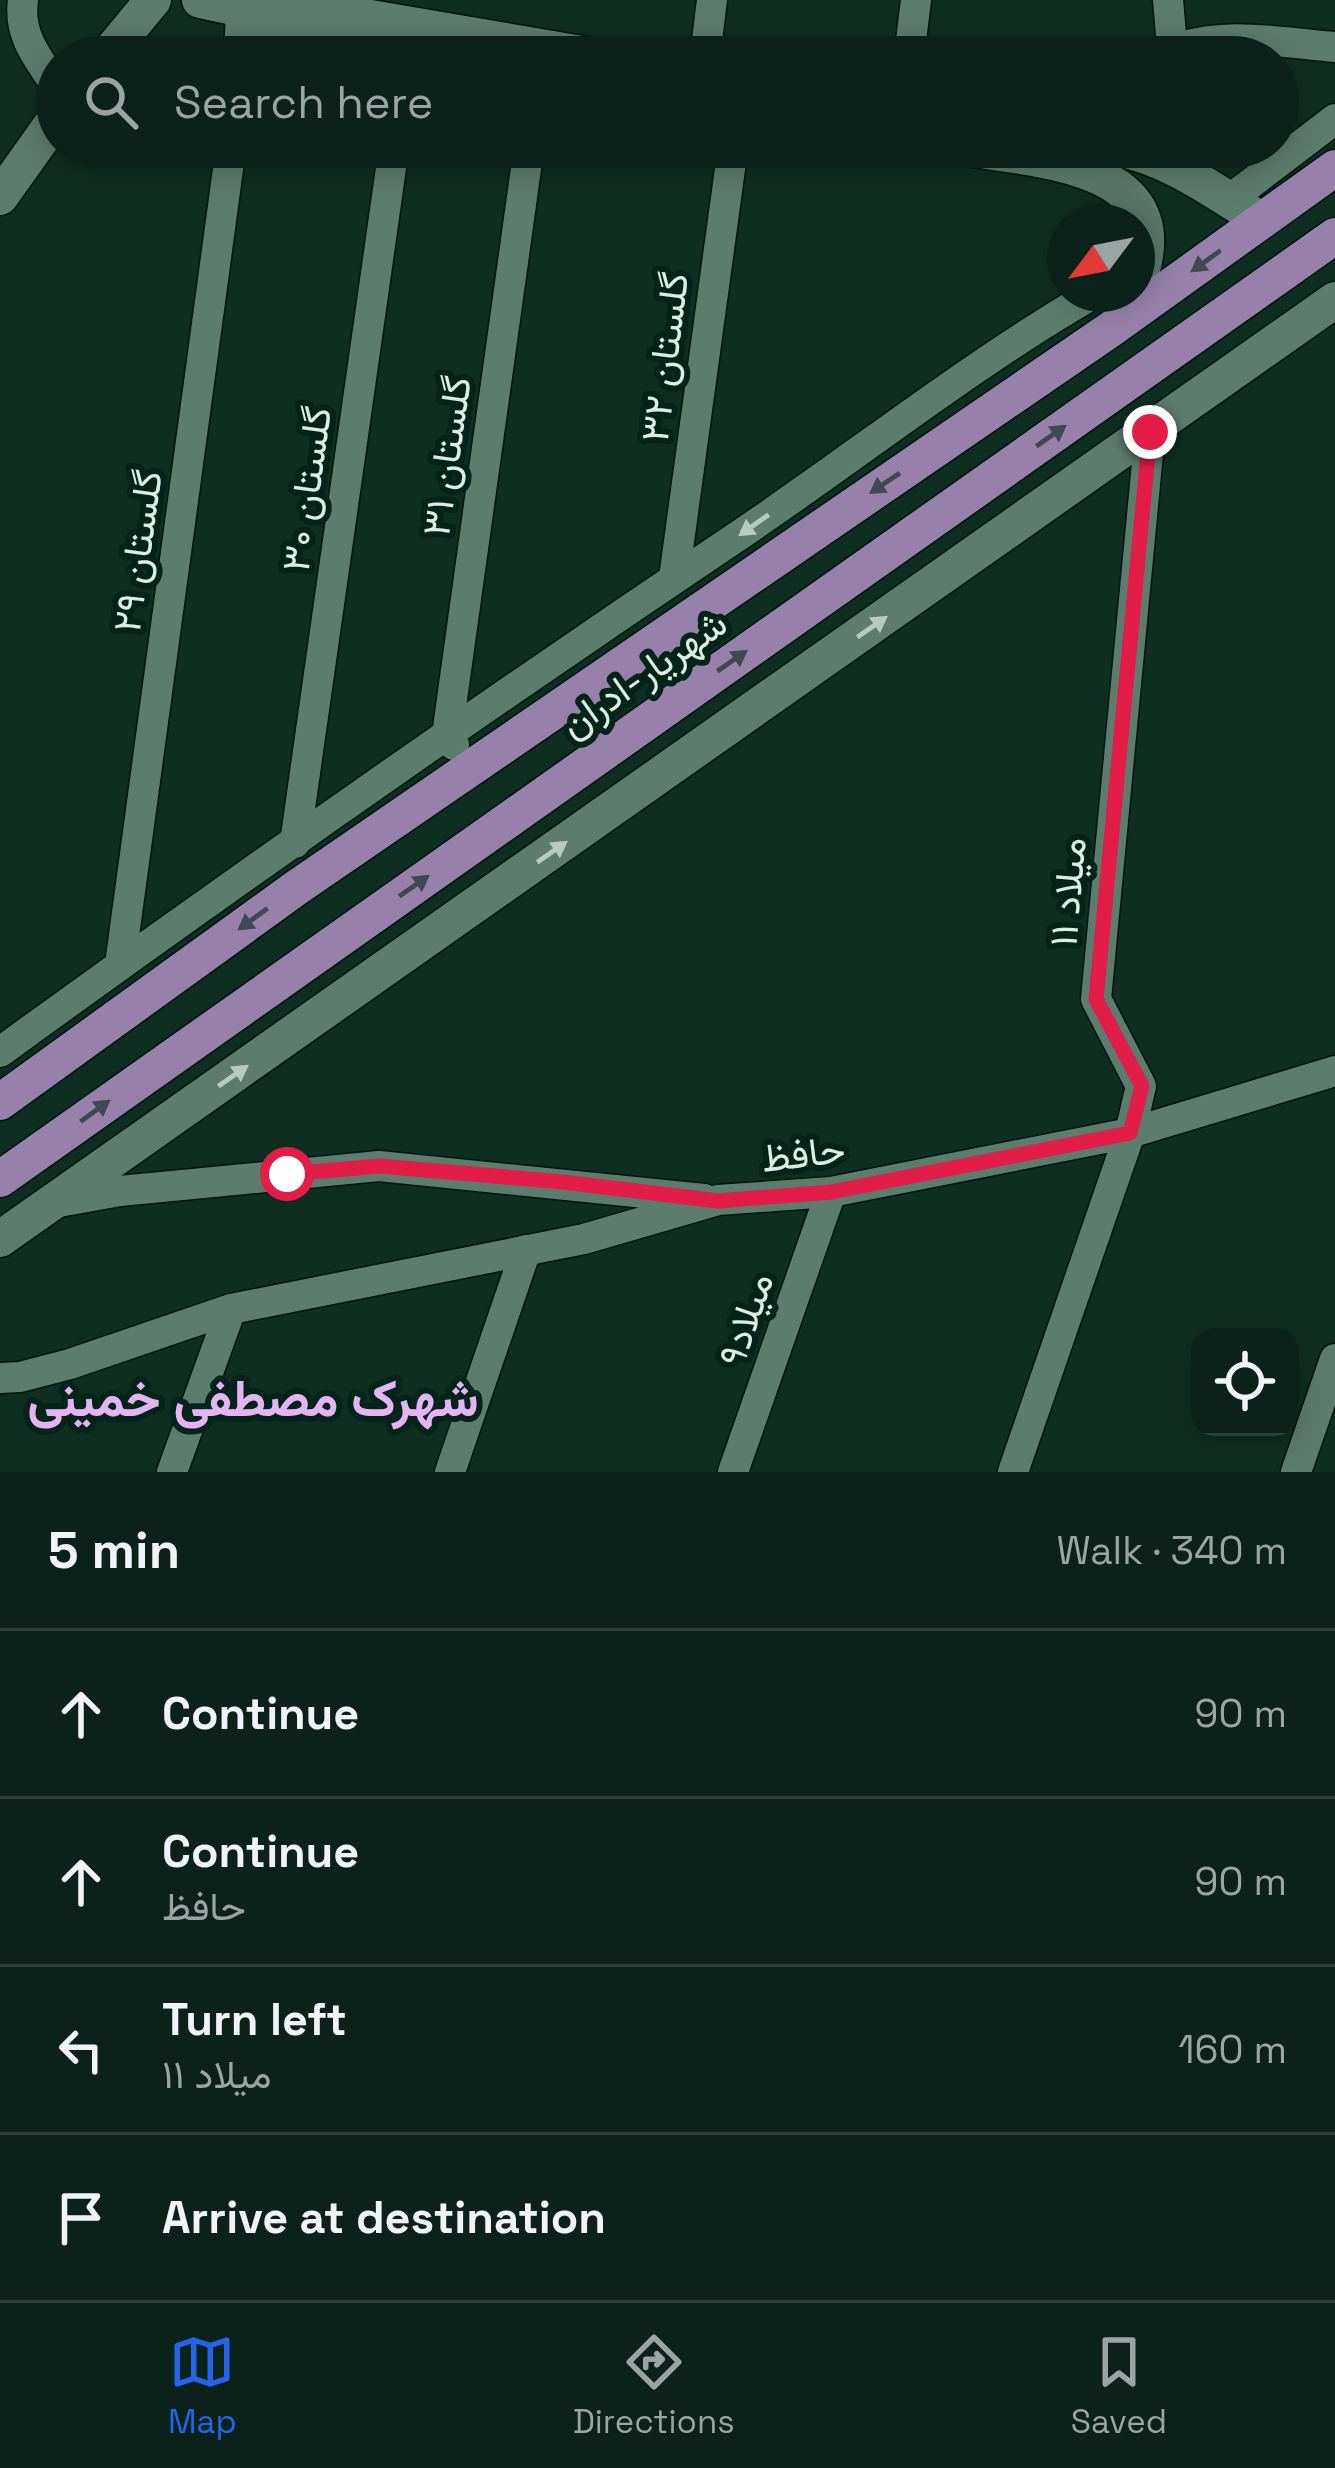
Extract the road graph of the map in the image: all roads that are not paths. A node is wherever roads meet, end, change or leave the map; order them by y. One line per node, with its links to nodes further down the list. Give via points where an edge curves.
1 (22, 0): 18 (street, via 21,24)
2 (153, 0): 9 (street)
3 (200, 0): 7 (street)
4 (712, 0): 13 (street)
5 (916, 0): 14 (street)
6 (1168, 0): 15 (street)
7 (246, 9): 8 (street, via 271,1); 10 (street); 11 (street, via 267,26)
8 (377, 9): 12 (street)
9 (123, 36)
10 (242, 36)
11 (319, 36)
12 (502, 36)
13 (708, 36)
14 (912, 36)
15 (1167, 36)
16 (1299, 45): 17 (street)
17 (1335, 47)
18 (36, 56)
19 (1334, 120): 21 (street); 33 (street)
20 (36, 146): 30 (street)
21 (1299, 147)
22 (228, 168): 44 (street, گلستان ۲۹)
23 (391, 168): 43 (street, گلستان ۳۰)
24 (526, 168): 41 (street, گلستان ۳۱)
25 (730, 168): 40 (street, گلستان ۳۲)
26 (1103, 168): 32 (street)
27 (1192, 168): 31 (street)
28 (1271, 168): 31 (street)
29 (1335, 168): 33 (main road, شهریار-ادران)
30 (0, 196)
31 (1229, 200): 33 (street)
32 (1135, 204)
33 (1275, 210): 38 (main road, شهریار-ادران, one-way to 38)
34 (1335, 236): 49 (main road, شهریار-ادران, one-way to 34)
35 (1335, 300): 39 (street)
36 (1062, 312): 40 (street, one-way to 40)
37 (1120, 312): 38 (street)
38 (1111, 329): 42 (main road, شهریار-ادران, one-way to 42)
39 (1150, 432): 48 (street, میلاد ۱۱, via 1096,999 1142,1086); 52 (street, one-way to 39)
40 (674, 578): 41 (street)
41 (447, 735): 42 (street); 43 (street)
42 (471, 769): 47 (main road, شهریار-ادران, one-way to 47)
43 (295, 843): 44 (street)
44 (120, 965): 45 (street)
45 (0, 1052)
46 (1335, 1071): 48 (street, حافظ)
47 (0, 1102)
48 (1130, 1133): 50 (street, حافظ); 61 (street, میلاد ۱۱)
49 (0, 1179)
50 (831, 1192): 51 (street, حافظ); 60 (street, میلاد۹)
51 (718, 1201): 52 (street, via 380,1166); 54 (street, حافظ)
52 (53, 1202): 53 (street)
53 (0, 1239)
54 (526, 1250): 55 (street, حافظ); 59 (street)
55 (231, 1310): 57 (street, حافظ, via 70,1364); 58 (street)
56 (1335, 1360): 62 (street)
57 (0, 1378)
58 (172, 1472)
59 (450, 1472)
60 (733, 1472)
61 (1013, 1472)
62 (1296, 1472)

